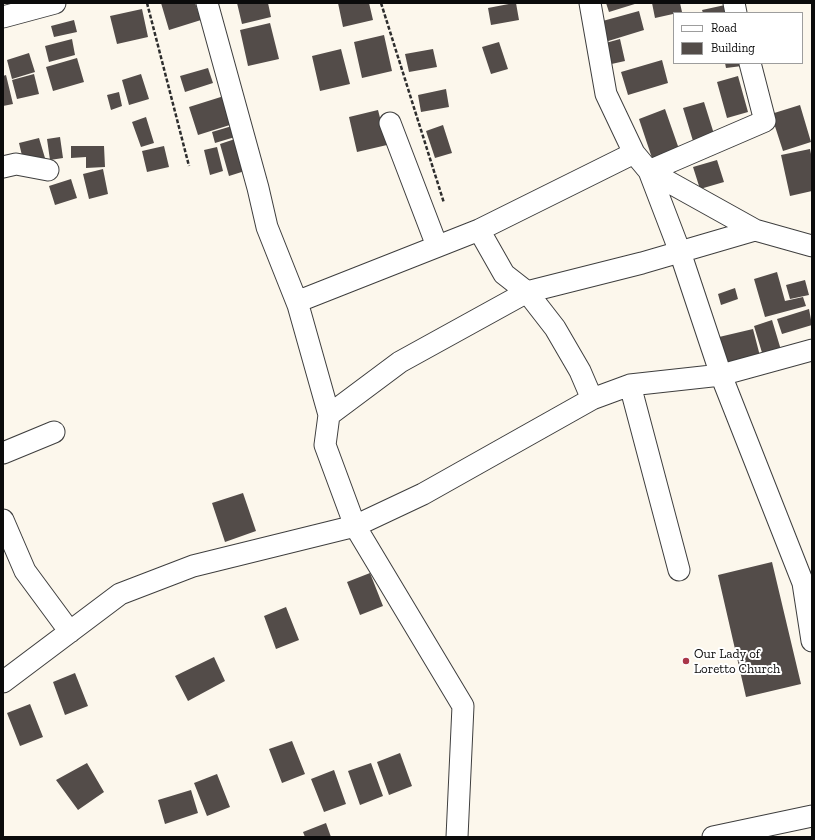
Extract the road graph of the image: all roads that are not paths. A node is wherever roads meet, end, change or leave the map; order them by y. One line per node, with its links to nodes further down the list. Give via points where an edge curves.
1 (55, 3): 4 (street)
2 (207, 3): 17 (street, via 267,227)
3 (590, 3): 7 (street, via 606,94)
4 (3, 17)
5 (750, 64): 10 (street, via 765,121)
6 (390, 123): 13 (street)
7 (634, 153): 10 (street); 11 (street)
8 (3, 167): 9 (street, via 16,164)
9 (48, 170)
10 (649, 171): 12 (street); 15 (street)
11 (478, 230): 13 (street); 16 (street, via 504,274)
12 (754, 230): 14 (street); 15 (street)
13 (438, 246): 17 (street, via 299,301)
14 (812, 246)
15 (680, 252): 16 (street); 19 (street)
16 (527, 292): 21 (street, via 555,328 580,371); 22 (street, via 400,362)
17 (298, 305): 22 (street)
18 (812, 350): 19 (street)
19 (721, 375): 20 (street); 29 (street, via 803,583)
20 (630, 385): 21 (street); 27 (street)
21 (592, 399): 26 (street, via 423,494)
22 (329, 415): 26 (street, via 325,446)
23 (54, 432): 24 (street)
24 (3, 453)
25 (3, 520): 28 (street, via 25,571)
26 (355, 526): 28 (street, via 193,566 120,594); 32 (street, via 463,706)
27 (679, 570)
28 (70, 632): 30 (street)
29 (812, 641)
30 (3, 682)
31 (812, 816): 33 (street)
32 (452, 836)
33 (713, 837)

